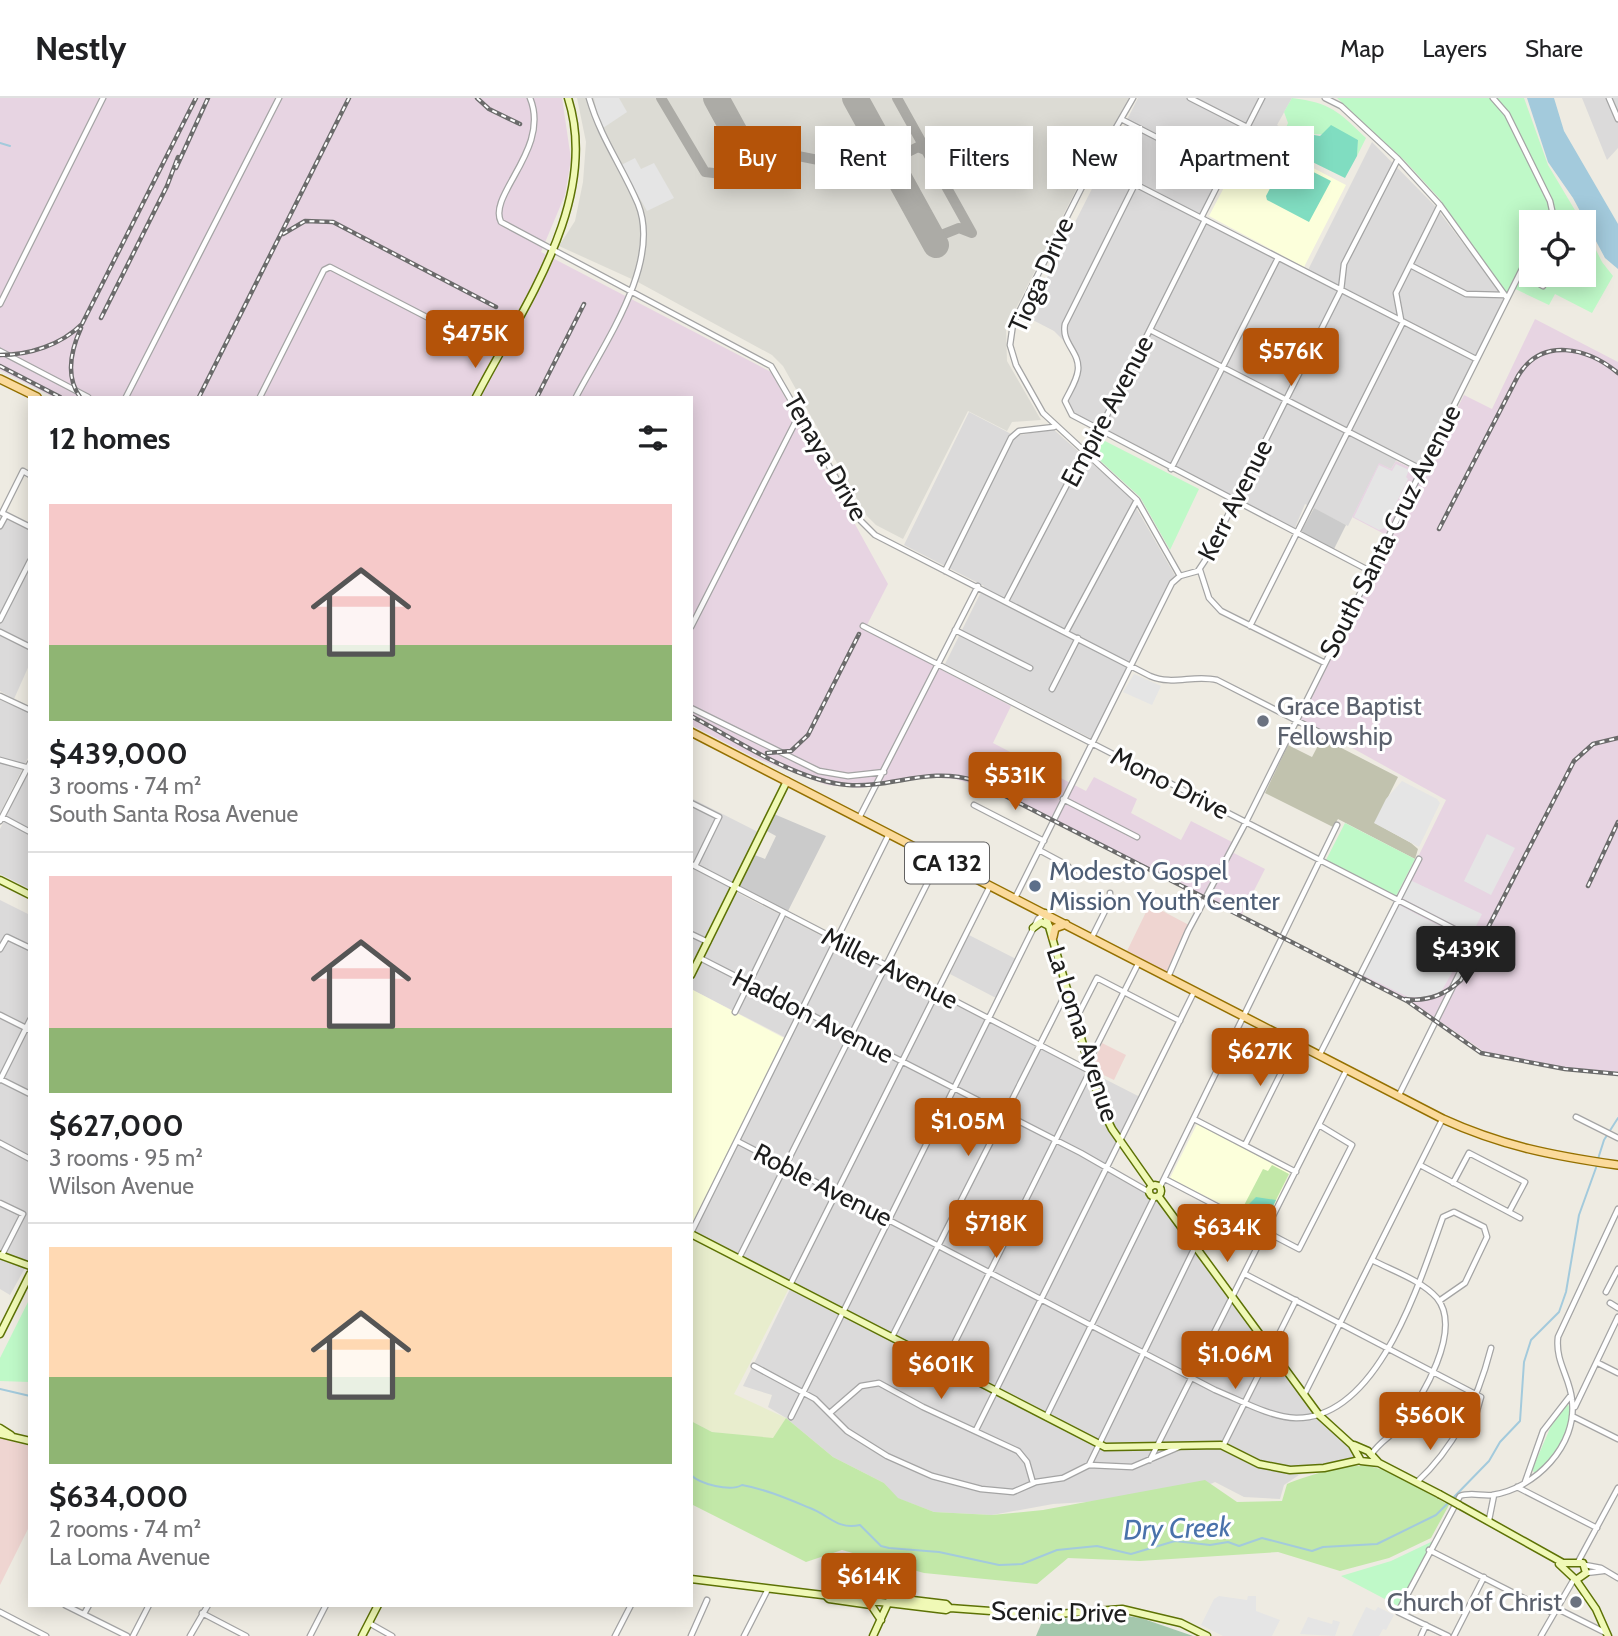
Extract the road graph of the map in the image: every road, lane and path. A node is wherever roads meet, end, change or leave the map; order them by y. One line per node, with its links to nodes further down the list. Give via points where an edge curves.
1 (103, 98): 33 (street)
2 (279, 98): 43 (street)
3 (530, 98): 26 (street, Tenaya Drive, via 536,118 534,138 498,216 503,225)
4 (568, 98): 26 (main road, via 576,131 576,169 567,219)
5 (589, 98): 31 (street, via 601,136 643,222 644,256)
6 (1133, 98): 12 (street, Tioga Drive)
7 (1190, 98): 15 (street)
8 (1262, 98): 16 (street, Empire Avenue)
9 (1325, 98): 18 (street, via 1341,106)
10 (1493, 98): 24 (street, via 1519,137)
11 (1609, 98): 13 (street)
12 (1122, 120): 14 (street, Tioga Drive); 17 (street)
13 (1618, 120)
14 (1118, 126)
15 (1245, 126)
16 (1248, 126)
17 (1156, 137)
18 (1398, 159): 23 (street); 30 (street, Kerr Avenue, via 1343,264)
19 (1142, 188): 25 (street)
20 (1083, 189): 49 (street, Tioga Drive, via 1011,334 1016,365)
21 (1132, 189): 50 (street, via 1065,324 1064,337 1078,369 1065,401 1072,415)
22 (1216, 189): 25 (street, Empire Avenue)
23 (1440, 205): 28 (street); 32 (street)
24 (1552, 210)
25 (1203, 219): 27 (street); 35 (street, Empire Avenue)
26 (552, 251): 31 (street, Tenaya Drive); 37 (main road)
27 (1278, 258): 30 (street); 39 (street)
28 (1410, 265): 32 (street, via 1466,294); 34 (street, via 1395,296)
29 (1519, 275): 32 (street, South Santa Cruz Avenue)
30 (1340, 290): 34 (street); 47 (street, Kerr Avenue)
31 (630, 292): 46 (street); 48 (street, Tenaya Drive, via 765,362 776,371)
32 (1506, 297): 38 (street, South Santa Cruz Avenue)
33 (0, 304)
34 (1402, 321): 38 (street); 51 (street)
35 (1150, 330): 39 (street); 50 (street, Empire Avenue)
36 (0, 351): 42 (street)
37 (498, 354): 44 (street, via 330,267 324,270); 45 (main road)
38 (1476, 359): 54 (street, South Santa Cruz Avenue)
39 (1223, 367): 47 (street); 53 (street)
40 (0, 379): 41 (main road)
41 (35, 396)
42 (86, 396)
43 (128, 396)
44 (261, 396)
45 (477, 396)
46 (577, 396)
47 (1285, 399): 51 (street); 57 (street, Kerr Avenue)
48 (800, 413): 64 (street, Tenaya Drive, via 864,526); 70 (street)
49 (1054, 427): 52 (street, Tioga Drive); 64 (street, via 1021,430 1011,438)
50 (1099, 431): 52 (street, Empire Avenue); 53 (street)
51 (1348, 432): 54 (street); 61 (street)
52 (1084, 452): 56 (street, Tioga Drive); 68 (street, Empire Avenue)
53 (1171, 469): 57 (street)
54 (1421, 469): 65 (street, South Santa Cruz Avenue)
55 (28, 474): 58 (street, via 23,471)
56 (1137, 500): 66 (street, Tioga Drive); 75 (street)
57 (1235, 502): 61 (street); 63 (street, Kerr Avenue)
58 (3, 513): 59 (street); 60 (street)
59 (0, 526)
60 (28, 526)
61 (1296, 534): 65 (street); 72 (street)
62 (28, 565): 69 (street)
63 (1200, 570): 66 (street, Kerr Avenue); 72 (street, via 1212,603)
64 (945, 571): 67 (street, Tenaya Drive)
65 (1370, 571): 78 (street, South Santa Cruz Avenue)
66 (1180, 576): 80 (street, Kerr Avenue)
67 (978, 586): 68 (street, Tenaya Drive); 73 (street)
68 (1006, 601): 75 (street, Tenaya Drive)
69 (0, 620)
70 (693, 623)
71 (863, 626): 79 (street, Mono Drive)
72 (1250, 626): 78 (street)
73 (955, 629): 79 (street); 81 (street)
74 (0, 632): 77 (street)
75 (1066, 632): 76 (street, Tenaya Drive)
76 (1078, 638): 80 (street, Tenaya Drive); 82 (street)
77 (28, 646)
78 (1325, 663): 86 (street, South Santa Cruz Avenue)
79 (937, 664): 89 (street, Mono Drive); 93 (street)
80 (1129, 665): 86 (street, Tenaya Drive, via 1164,681 1217,680); 89 (street, Kerr Avenue)
81 (1030, 668)
82 (1052, 689)
83 (0, 696): 84 (street)
84 (28, 709)
85 (693, 709): 93 (street, via 819,771 848,776)
86 (1296, 720): 88 (street, Tenaya Drive); 100 (street, South Santa Cruz Avenue)
87 (693, 733): 94 (main road, CA 132)
88 (1323, 734)
89 (1091, 743): 95 (street, Kerr Avenue); 100 (street, Mono Drive)
90 (0, 760): 91 (street)
91 (28, 766)
92 (28, 768): 99 (street)
93 (884, 771): 98 (street)
94 (787, 781): 98 (main road, CA 132); 114 (main road)
95 (1063, 799): 104 (street); 105 (street, Kerr Avenue)
96 (693, 804): 110 (street, via 719,817)
97 (974, 805): 105 (street)
98 (859, 818): 103 (main road, CA 132)
99 (1, 819): 102 (street)
100 (1245, 821): 109 (street, Mono Drive); 135 (street, South Santa Cruz Avenue)
101 (1338, 825): 109 (street)
102 (28, 831)
103 (889, 834): 107 (main road, CA 132); 127 (street)
104 (1137, 837)
105 (1044, 841): 106 (street, Kerr Avenue)
106 (1039, 850): 111 (street); 117 (street, Kerr Avenue)
107 (939, 859): 113 (main road, CA 132); 133 (street)
108 (1419, 859): 118 (street)
109 (1320, 860): 118 (street, Mono Drive); 144 (street)
110 (693, 865): 114 (street, Miller Avenue)
111 (1073, 872)
112 (0, 880): 116 (main road)
113 (990, 885): 117 (main road, CA 132); 139 (street)
114 (734, 888): 120 (street, Miller Avenue); 128 (main road)
115 (1110, 893): 126 (street)
116 (28, 894)
117 (1015, 898): 119 (main road, CA 132)
118 (1399, 901): 152 (street); 159 (street, Mono Drive, via 1476,940)
119 (1045, 913): 121 (main road, CA 132); 122 (main road, La Loma Avenue); 123 (street)
120 (783, 914): 127 (street, Miller Avenue); 136 (street)
121 (1066, 924): 125 (main road, via 1054,929); 126 (main road, CA 132)
122 (1050, 927): 123 (main road, via 1042,922); 125 (main road, La Loma Avenue)
123 (1033, 928): 145 (street)
124 (693, 935): 128 (street)
125 (1053, 937): 137 (main road, La Loma Avenue)
126 (1092, 937): 132 (main road, CA 132)
127 (836, 941): 133 (street, Miller Avenue); 141 (street)
128 (708, 942): 131 (main road)
129 (28, 947): 130 (street, via 7,937)
130 (0, 949)
131 (700, 958): 134 (main road); 136 (street, Haddon Avenue)
132 (1139, 962): 135 (main road, CA 132); 140 (street)
133 (886, 966): 139 (street, Miller Avenue); 149 (street)
134 (693, 971)
135 (1168, 977): 138 (main road, CA 132)
136 (749, 983): 141 (street, Haddon Avenue); 142 (street)
137 (1067, 990): 146 (main road, La Loma Avenue); 151 (street)
138 (1194, 991): 144 (main road, CA 132); 147 (street)
139 (936, 992): 145 (street, Miller Avenue); 153 (street)
140 (1124, 992): 146 (street, via 1097,978); 147 (street); 154 (street)
141 (802, 1010): 149 (street, Haddon Avenue); 167 (street)
142 (735, 1012)
143 (0, 1015): 148 (street)
144 (1245, 1016): 150 (main road, CA 132); 162 (street)
145 (988, 1018): 151 (street, Miller Avenue); 157 (street)
146 (1076, 1019): 154 (main road, La Loma Avenue)
147 (1180, 1021): 168 (street)
148 (28, 1029): 156 (street)
149 (851, 1035): 153 (street, Haddon Avenue); 174 (street)
150 (1297, 1042): 152 (main road, CA 132); 170 (street)
151 (1039, 1045): 154 (street, Miller Avenue); 160 (street)
152 (1320, 1055): 155 (main road, CA 132)
153 (902, 1061): 157 (street, Haddon Avenue); 180 (street)
154 (1089, 1067): 166 (street); 168 (main road, La Loma Avenue, via 1103,1112)
155 (1347, 1069): 159 (main road, CA 132); 164 (street)
156 (0, 1079): 158 (street)
157 (953, 1087): 160 (street, Haddon Avenue); 186 (street)
158 (28, 1093)
159 (1399, 1095): 163 (main road, CA 132)
160 (1004, 1114): 166 (street, Haddon Avenue); 191 (street)
161 (1576, 1116): 165 (street)
162 (1194, 1119): 170 (street); 177 (street)
163 (1443, 1119): 172 (street); 173 (main road, CA 132, via 1501,1143)
164 (1319, 1125): 176 (street); 189 (street, via 1352,1146 1301,1248)
165 (1618, 1138)
166 (1055, 1140): 175 (street, Haddon Avenue); 198 (street)
167 (737, 1141): 174 (street, Roble Avenue); 188 (street)
168 (1121, 1142): 175 (street); 179 (main road, La Loma Avenue)
169 (0, 1143): 171 (street)
170 (1245, 1145): 176 (street)
171 (28, 1158)
172 (1420, 1165): 178 (street); 195 (street)
173 (1618, 1165)
174 (786, 1166): 180 (street, Roble Avenue); 194 (street)
175 (1108, 1168): 179 (street, Haddon Avenue); 205 (street)
176 (1296, 1172): 189 (street)
177 (1165, 1180): 179 (street); 183 (street)
178 (1453, 1183): 185 (street); 185 (street, via 1469,1153 1525,1182)
179 (1153, 1188): 181 (main road); 181 (main road, La Loma Avenue)
180 (836, 1192): 186 (street, Roble Avenue); 202 (street)
181 (1157, 1197): 192 (main road); 213 (street)
182 (0, 1203): 193 (street, via 23,1214)
183 (1215, 1206): 189 (street); 192 (street)
184 (1617, 1208): 230 (street, via 1560,1330 1558,1359)
185 (1509, 1212): 187 (street)
186 (888, 1218): 191 (street, Roble Avenue); 210 (street)
187 (1520, 1218)
188 (693, 1229)
189 (1266, 1233): 199 (street)
190 (693, 1234): 194 (main road)
191 (939, 1244): 198 (street, Roble Avenue); 215 (street)
192 (1196, 1245): 204 (main road); 219 (street)
193 (1, 1255): 196 (main road)
194 (739, 1258): 202 (main road)
195 (1372, 1260): 201 (street); 212 (street)
196 (28, 1265)
197 (1618, 1269): 203 (street)
198 (990, 1271): 205 (street, Roble Avenue); 221 (street)
199 (1245, 1274): 204 (street); 206 (street)
200 (28, 1278): 214 (main road)
201 (1419, 1284): 207 (street); 207 (street, via 1445,1214 1454,1212 1484,1227 1487,1237 1468,1279); 216 (street)
202 (790, 1285): 210 (main road)
203 (1606, 1292)
204 (1234, 1297): 217 (main road); 225 (street)
205 (1042, 1298): 213 (street, Roble Avenue); 226 (street)
206 (1296, 1300): 212 (street); 217 (street)
207 (1439, 1301): 223 (street, via 1446,1330)
208 (1610, 1303): 209 (street)
209 (1618, 1308)
210 (843, 1312): 215 (main road); 227 (street)
211 (1618, 1317): 220 (street)
212 (1340, 1323): 216 (street); 228 (street)
213 (1092, 1324): 219 (street, Roble Avenue); 236 (street)
214 (0, 1334)
215 (892, 1338): 221 (main road)
216 (1386, 1347): 223 (street); 234 (street, via 1357,1392)
217 (1272, 1348): 228 (main road); 231 (street)
218 (1491, 1348): 229 (street)
219 (1142, 1351): 225 (street, Roble Avenue); 244 (street)
220 (1598, 1363): 224 (street); 233 (street)
221 (944, 1364): 226 (main road)
222 (754, 1366): 227 (street)
223 (1432, 1371): 229 (street); 248 (street, via 1411,1412)
224 (1618, 1373)
225 (1194, 1378): 231 (street, Roble Avenue); 246 (street)
226 (996, 1391): 236 (main road); 238 (street)
227 (804, 1392): 232 (street); 235 (street)
228 (1305, 1393): 234 (main road)
229 (1474, 1393): 240 (street); 240 (street, via 1481,1396 1478,1413)
230 (1572, 1395): 233 (street); 251 (street, via 1543,1431)
231 (1245, 1401): 234 (street, Roble Avenue, via 1286,1417); 245 (street)
232 (831, 1412): 238 (street, via 857,1388 879,1383); 252 (street, via 847,1431 868,1445 939,1479 1005,1492)
233 (1572, 1414): 242 (street); 251 (street, via 1556,1456)
234 (1319, 1415): 248 (main road)
235 (791, 1417)
236 (1046, 1417): 244 (main road)
237 (0, 1428): 241 (main road)
238 (976, 1430): 252 (street, via 1021,1454)
239 (0, 1434): 241 (main road)
240 (1458, 1434): 253 (street)
241 (11, 1435): 243 (main road)
242 (1618, 1439)
243 (28, 1440)
244 (1097, 1443): 246 (main road, via 1111,1448); 250 (street)
245 (1223, 1446): 247 (main road); 248 (main road, via 1279,1469 1312,1470)
246 (1159, 1447): 247 (main road); 249 (street)
247 (1179, 1447): 249 (street)
248 (1365, 1455): 253 (main road)
249 (1150, 1460): 250 (street, via 1127,1468)
250 (1088, 1465): 252 (street, via 1059,1480)
251 (1525, 1482): 254 (street)
252 (1032, 1483)
253 (1416, 1483): 259 (main road, bridge)
254 (1516, 1486): 256 (street); 260 (street)
255 (1618, 1488): 257 (street)
256 (1494, 1495): 259 (street); 261 (street, via 1460,1496)
257 (1611, 1503): 258 (street); 260 (street)
258 (1618, 1507)
259 (1489, 1520): 262 (main road)
260 (1597, 1528): 262 (street)
261 (1429, 1549): 263 (street); 283 (street, via 1398,1612)
262 (1577, 1571): 264 (street, via 1604,1571); 277 (street); 284 (main road)
263 (1484, 1577): 277 (street); 300 (street)
264 (1618, 1578)
265 (693, 1579): 266 (main road, Scenic Drive)
266 (768, 1588): 267 (main road, Scenic Drive); 295 (street)
267 (824, 1594): 269 (main road, Scenic Drive); 281 (main road, via 829,1599 871,1605)
268 (708, 1600): 294 (street)
269 (889, 1601): 281 (main road); 297 (main road, Scenic Drive, via 896,1598 1034,1615 1122,1609 1181,1623)
270 (69, 1607): 280 (street)
271 (88, 1607): 280 (street)
272 (148, 1607): 287 (street)
273 (206, 1607): 279 (street)
274 (325, 1607): 290 (street)
275 (377, 1607): 282 (main road)
276 (630, 1607): 293 (street)
277 (1554, 1610): 284 (street); 301 (street)
278 (0, 1612): 285 (street)
279 (202, 1613): 288 (street); 289 (street)
280 (84, 1614): 286 (street)
281 (881, 1620): 296 (main road)
282 (369, 1623): 291 (main road); 292 (street)
283 (1426, 1625): 298 (street); 299 (street)
284 (1609, 1635)
285 (46, 1636)
286 (127, 1636)
287 (133, 1636)
288 (190, 1636)
289 (246, 1636)
290 (310, 1636)
291 (362, 1636)
292 (392, 1636)
293 (615, 1636)
294 (691, 1636)
295 (744, 1636)
296 (873, 1636)
297 (1207, 1636)
298 (1420, 1636)
299 (1448, 1636)
300 (1454, 1636)
301 (1541, 1636)

